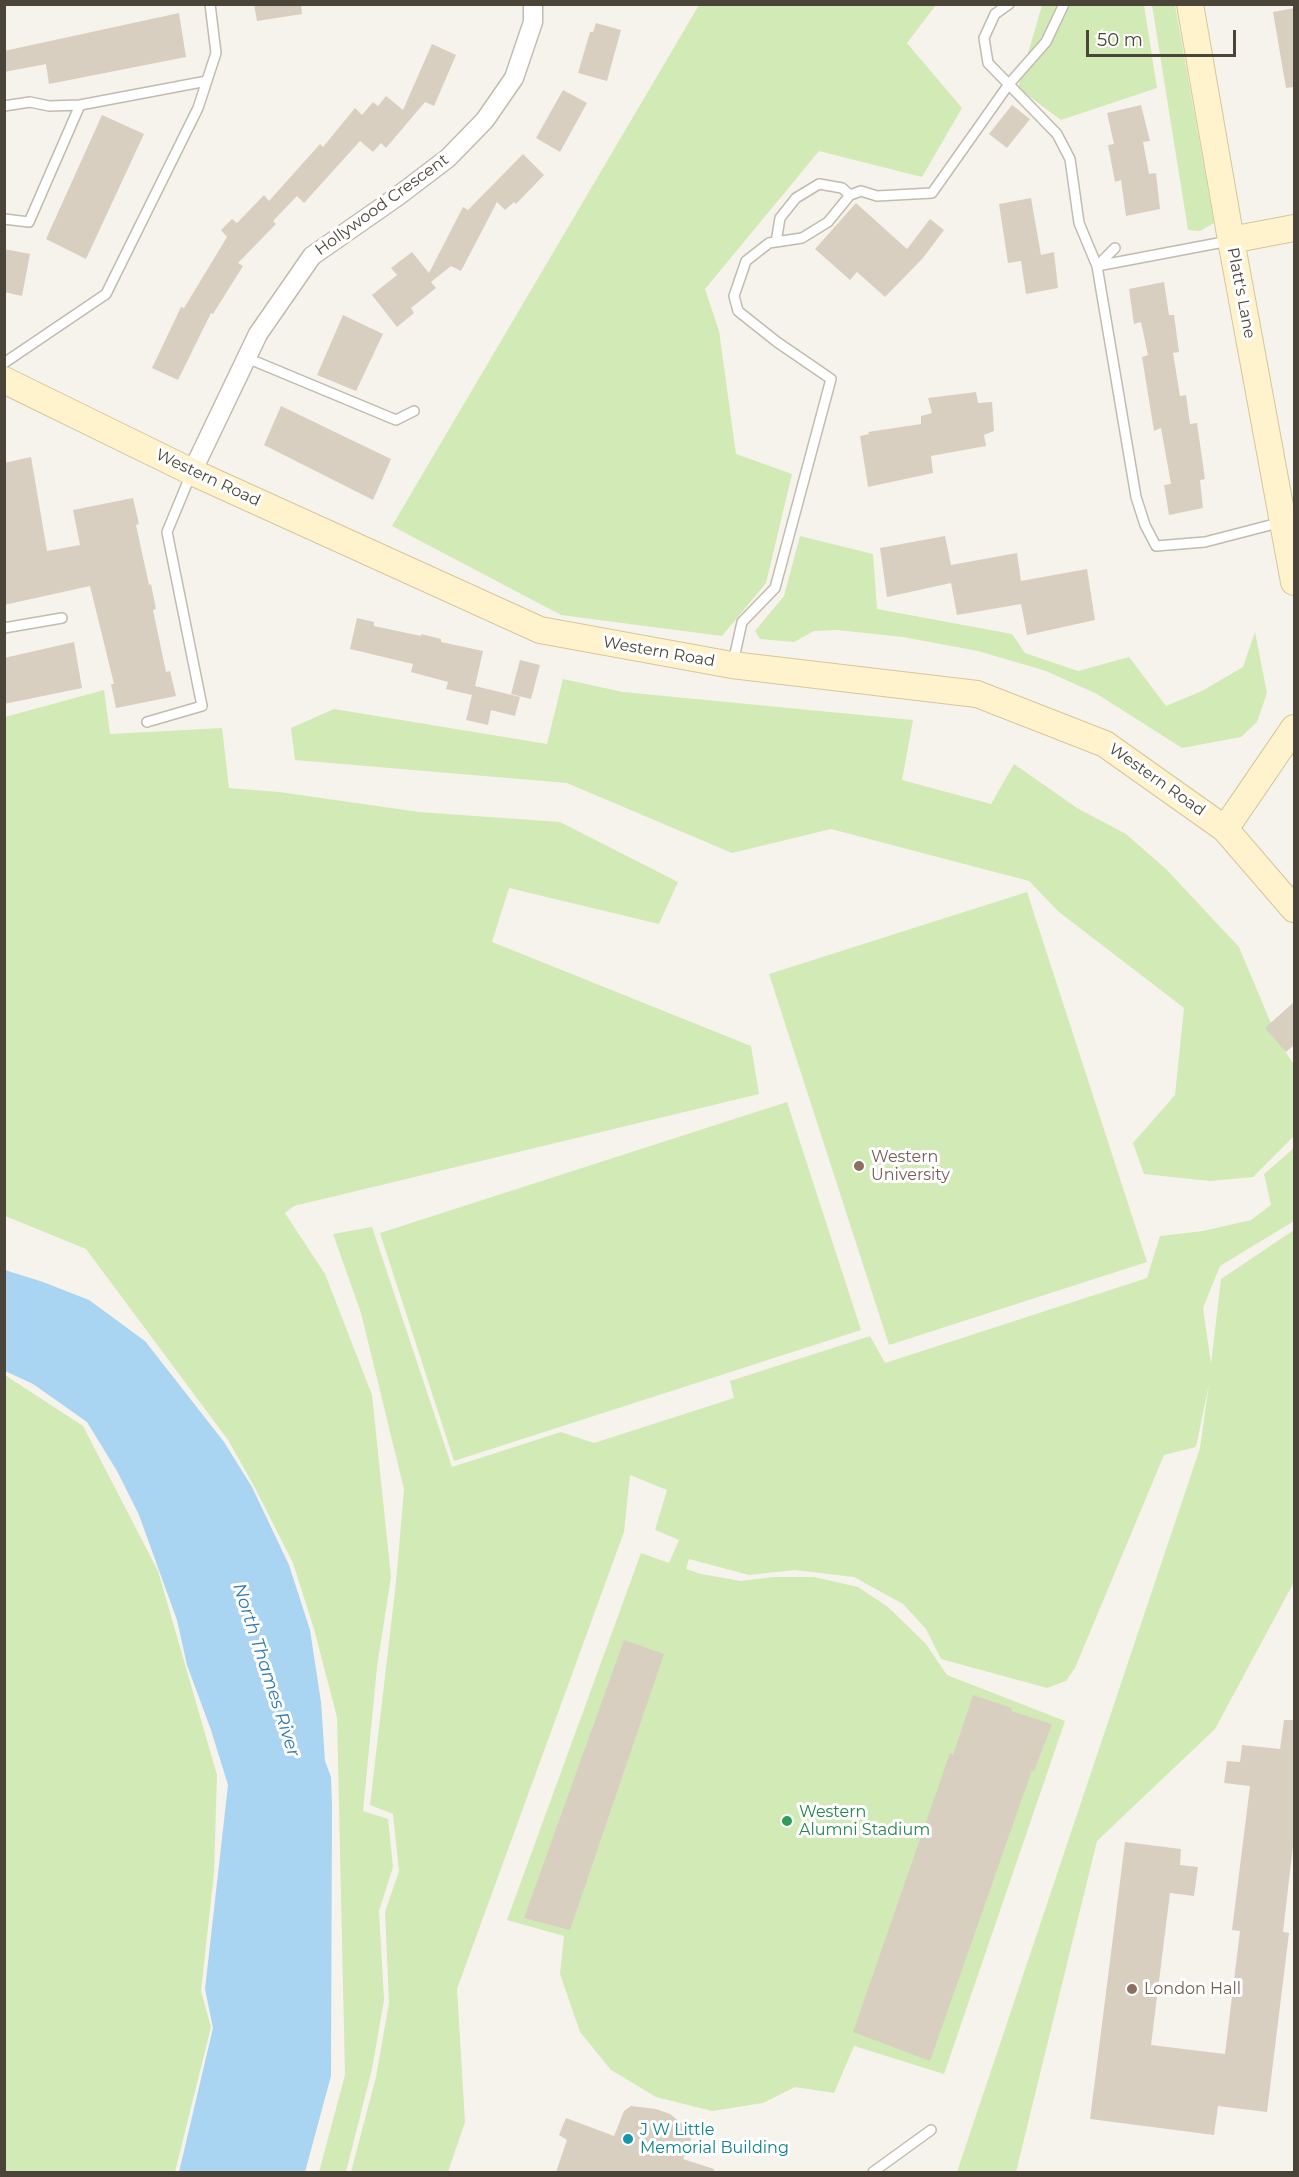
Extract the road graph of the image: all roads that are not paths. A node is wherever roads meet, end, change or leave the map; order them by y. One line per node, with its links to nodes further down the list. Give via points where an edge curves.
1 (210, 4): 6 (lane, via 216,53)
2 (533, 4): 17 (street, Hollywood Crescent, via 533,22 514,78 485,120 448,158 312,256 258,334)
3 (1009, 4): 7 (lane, via 995,14 984,38 988,63)
4 (1064, 4): 7 (lane, via 1046,42)
5 (1190, 4): 13 (main road, Platt's Lane)
6 (207, 81): 8 (lane); 18 (lane, via 198,108 106,294)
7 (1009, 84): 10 (lane, via 932,193 877,196 861,191); 16 (lane, via 1057,134 1070,159 1079,223)
8 (80, 105): 9 (lane, via 30,102); 11 (lane, via 29,222)
9 (4, 106)
10 (850, 195): 14 (lane, via 828,222 802,238); 14 (lane, via 842,188 819,184 795,198 780,218)
11 (4, 219)
12 (1294, 228): 13 (main road)
13 (1231, 240): 16 (lane); 22 (main road, Platt's Lane)
14 (776, 242): 26 (lane, via 746,261 734,296 738,311 831,379 775,588 742,622)
15 (1115, 248): 16 (lane)
16 (1097, 266): 22 (lane, via 1137,497 1156,546 1205,542)
17 (247, 358): 20 (lane, via 396,420); 21 (street, Hollywood Crescent)
18 (4, 363)
19 (4, 380): 21 (main road, Western Road)
20 (414, 411)
21 (192, 472): 26 (main road, Western Road, via 540,630); 27 (lane, via 167,532 202,706)
22 (1289, 521): 23 (main road, Platt's Lane)
23 (1294, 582)
24 (62, 618): 25 (lane)
25 (4, 628)
26 (732, 665): 29 (main road, Western Road, via 977,694 1105,744)
27 (147, 722)
28 (1294, 728): 29 (main road)
29 (1225, 829): 30 (main road, Western Road)
30 (1294, 909)
31 (931, 2130): 32 (lane)
32 (873, 2172)

